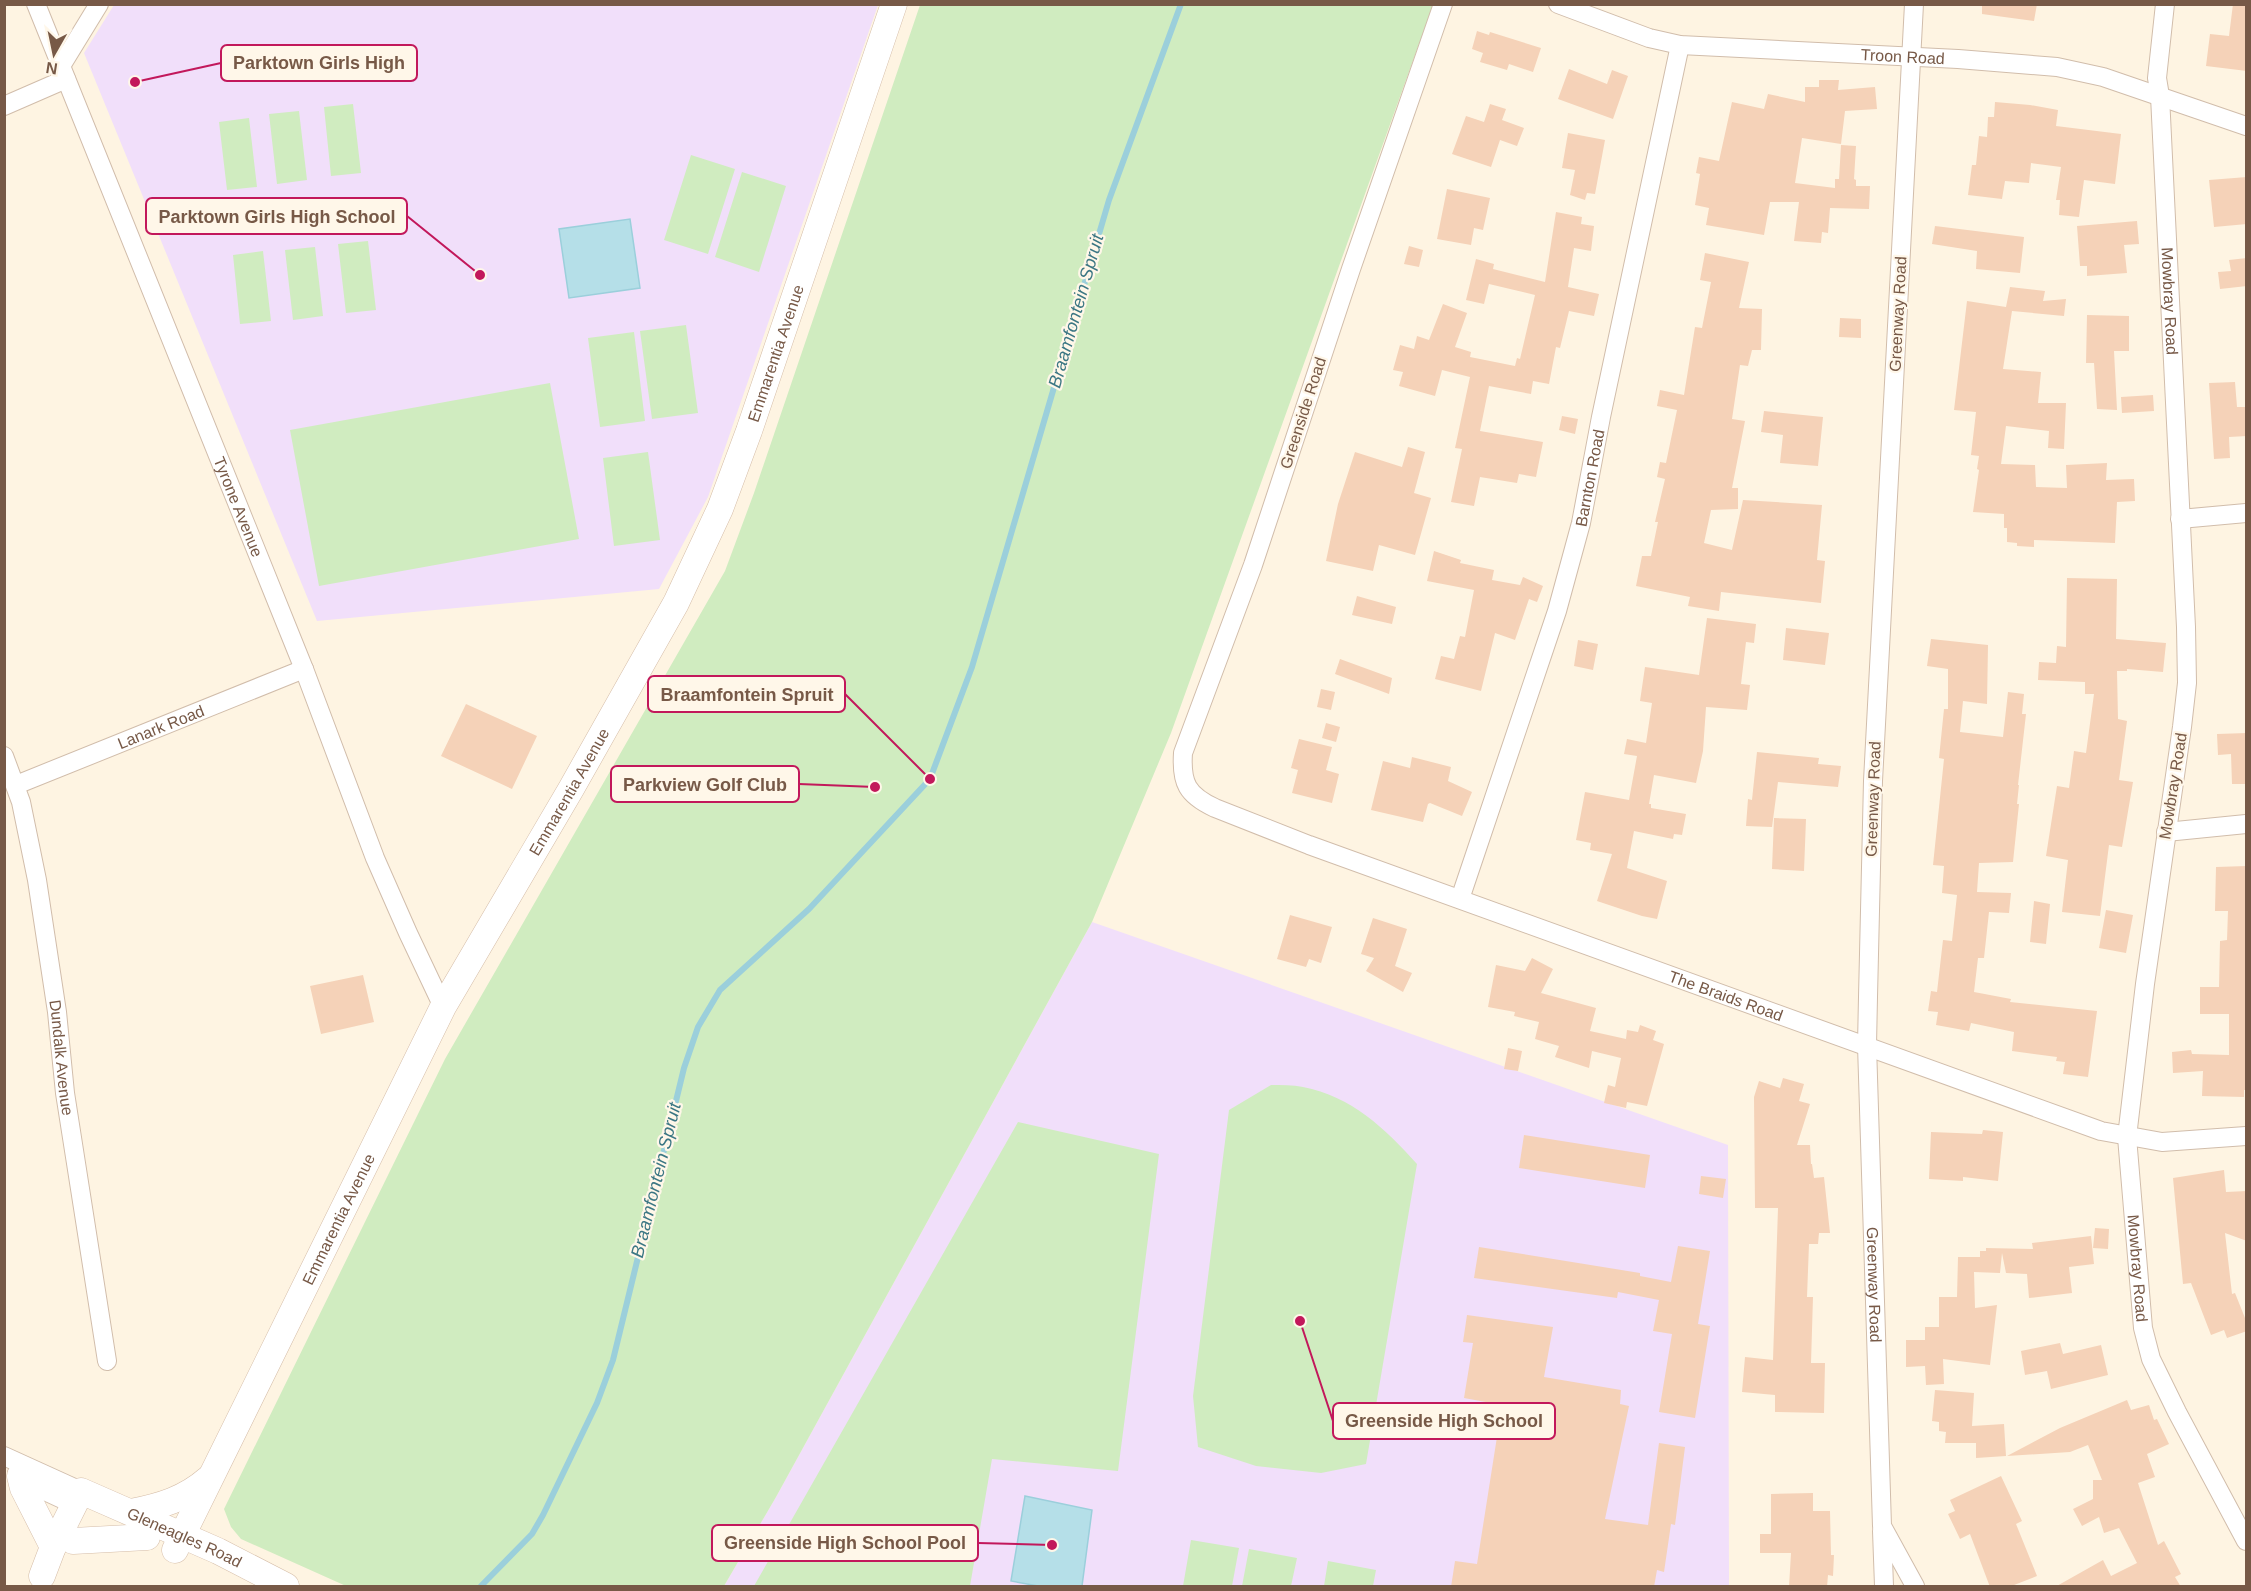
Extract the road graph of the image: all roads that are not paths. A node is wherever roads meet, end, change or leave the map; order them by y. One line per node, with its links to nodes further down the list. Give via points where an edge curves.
1 (36, 4): 10 (street, Tyrone Avenue)
2 (99, 4): 10 (street)
3 (894, 4): 23 (street, Emmarentia Avenue, via 720,509 676,603)
4 (1443, 4): 19 (street, Greenside Road, via 1253,566 1184,753 1182,772 1186,784 1200,801)
5 (1558, 4): 8 (street, Troon Road, via 1649,38)
6 (1914, 4): 9 (street, Greenway Road)
7 (2166, 4): 11 (street, Mowbray Road, via 2157,78)
8 (1680, 45): 9 (street, Troon Road); 22 (street, Barnton Road, via 1581,523 1557,611)
9 (1911, 57): 11 (street, Troon Road, via 2056,67); 24 (street, Greenway Road, via 1873,781)
10 (63, 73): 12 (street); 16 (street, Tyrone Avenue)
11 (2160, 96): 13 (street, Troon Road); 15 (street, Mowbray Road)
12 (4, 106)
13 (2247, 126)
14 (2247, 513): 15 (street)
15 (2180, 519): 21 (street, Mowbray Road, via 2187,682)
16 (304, 669): 18 (street, Lanark Road); 23 (street, Tyrone Avenue, via 375,858)
17 (4, 756): 18 (street, Dundalk Avenue)
18 (16, 785): 27 (street, Dundalk Avenue, via 37,880)
19 (1215, 808): 22 (street, The Braids Road)
20 (2247, 824): 21 (street)
21 (2166, 832): 26 (street, Mowbray Road)
22 (1460, 899): 24 (street, The Braids Road)
23 (443, 1007): 29 (street, Emmarentia Avenue)
24 (1867, 1045): 26 (street, The Braids Road, via 2065,1119); 32 (street, Greenway Road)
25 (2247, 1136): 26 (street, The Braids Road, via 2162,1142)
26 (2127, 1137): 34 (street, Mowbray Road, via 2142,1318 2151,1359)
27 (107, 1361)
28 (10, 1464): 30 (street); 30 (street, via 32,1485); 36 (street)
29 (213, 1475): 31 (street, via 175,1502); 35 (street, Emmarentia Avenue)
30 (84, 1500): 31 (street, Gleneagles Road); 33 (street, Gleneagles Road); 36 (street)
31 (131, 1512): 35 (street, Gleneagles Road)
32 (1882, 1526): 40 (street); 41 (street, Greenway Road)
33 (147, 1537): 35 (street, Gleneagles Road); 36 (street)
34 (2247, 1541)
35 (179, 1542): 38 (street, Gleneagles Road, via 209,1565); 39 (street, Gleneagles Road)
36 (63, 1544): 37 (street)
37 (37, 1581)
38 (277, 1587)
39 (286, 1587)
40 (1884, 1587)
41 (1915, 1587)

